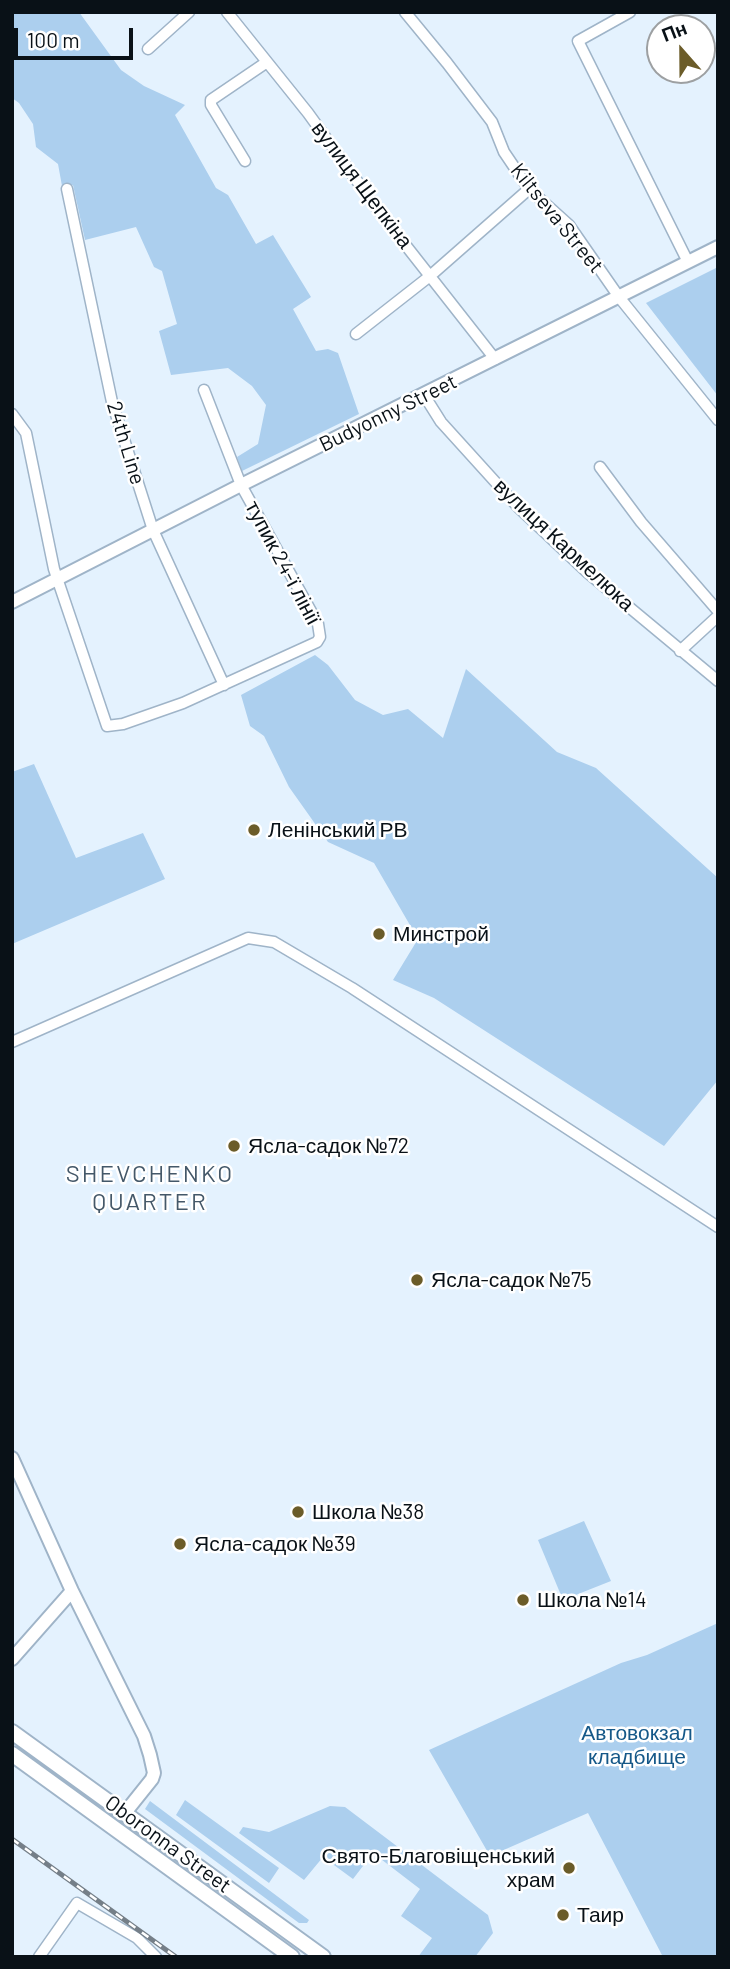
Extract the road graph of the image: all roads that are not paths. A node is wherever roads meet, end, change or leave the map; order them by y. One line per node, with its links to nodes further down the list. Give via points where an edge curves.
1 (189, 12): 5 (street)
2 (227, 12): 6 (street, вулиця Щепкіна)
3 (405, 12): 9 (street, Kiltseva Street, via 492,122 504,152)
4 (630, 12): 11 (street, via 578,41)
5 (148, 49)
6 (267, 62): 7 (street, via 211,100); 12 (street, вулиця Щепкіна)
7 (245, 161)
8 (67, 189): 22 (street, 24th Line, via 112,402)
9 (529, 189): 12 (street); 13 (street, Kiltseva Street, via 569,225)
10 (718, 247): 11 (main road, Budyonny Street)
11 (688, 262): 13 (main road, Budyonny Street)
12 (430, 276): 14 (street); 15 (street, вулиця Щепкіна)
13 (619, 296): 15 (main road, Budyonny Street); 19 (street, Kiltseva Street)
14 (356, 334)
15 (495, 359): 17 (main road, Budyonny Street)
16 (204, 390): 21 (street, тупик 24-ї лінії)
17 (424, 396): 21 (main road, Budyonny Street); 26 (street, вулиця Кармелюка, via 441,422 518,507)
18 (12, 414): 23 (street, via 26,433)
19 (718, 420)
20 (600, 467): 25 (street)
21 (241, 485): 22 (main road, Budyonny Street); 28 (street, тупик 24-ї лінії, via 318,624 320,637)
22 (153, 530): 23 (main road, Budyonny Street); 28 (street, 24th Line)
23 (58, 579): 24 (main road, Budyonny Street); 28 (street, via 107,726 151,716)
24 (12, 602)
25 (718, 613): 26 (street)
26 (680, 651): 27 (street, вулиця Кармелюка)
27 (718, 681)
28 (224, 685)
29 (12, 1042): 30 (street, via 248,938 274,942)
30 (718, 1227)
31 (12, 1458): 32 (main road)
32 (72, 1591): 33 (main road); 36 (main road, via 144,1736 153,1765 152,1779)
33 (12, 1659)
34 (12, 1732): 36 (main road, Oboronna Street)
35 (12, 1754): 39 (main road, Oboronna Street)
36 (124, 1814): 40 (main road, Oboronna Street)
37 (39, 1957): 38 (street, via 77,1903 137,1938)
38 (156, 1957)
39 (292, 1957)
40 (323, 1957)

